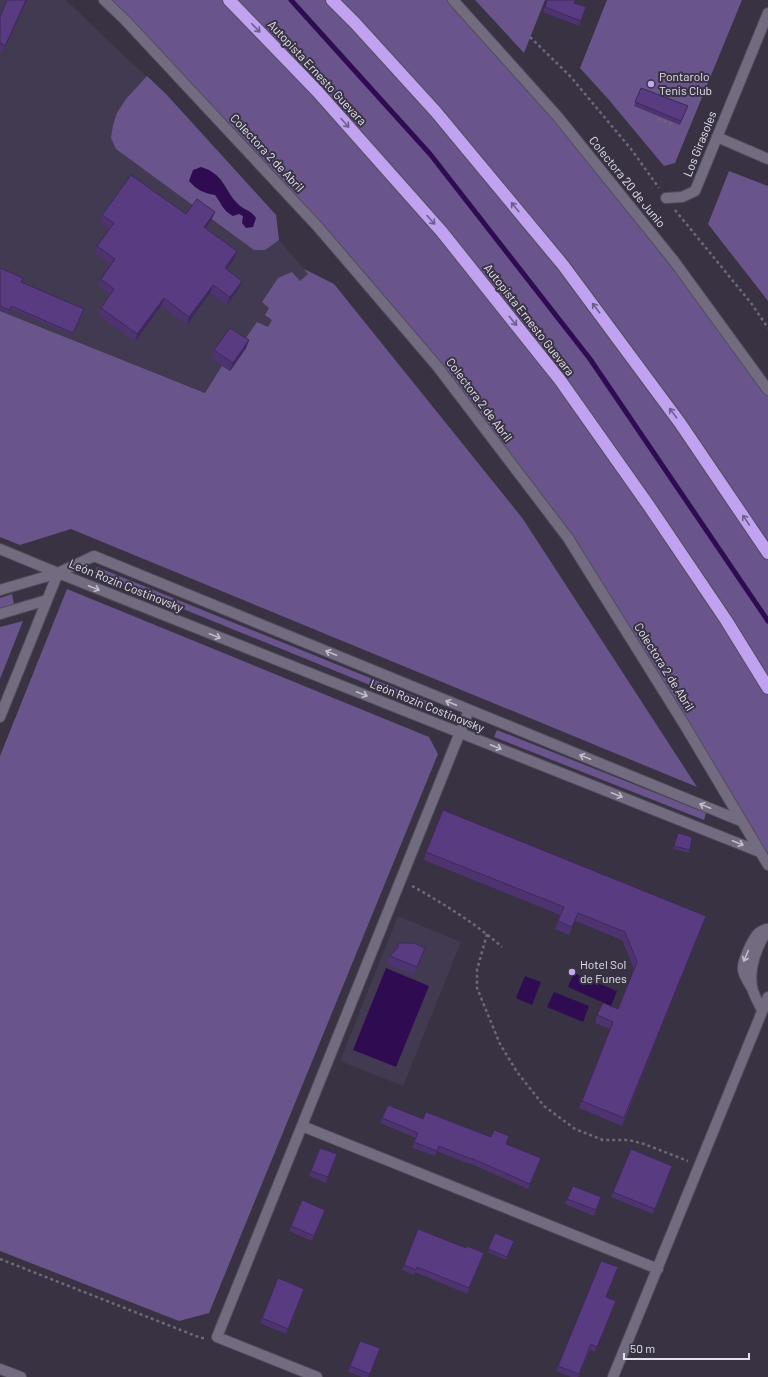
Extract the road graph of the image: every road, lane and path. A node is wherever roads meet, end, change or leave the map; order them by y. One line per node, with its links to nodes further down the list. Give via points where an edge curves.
1 (104, 0): 24 (street, Colectora 2 de Abril, via 318,227 437,366 568,538)
2 (228, 0): 20 (highway, Autopista Ernesto Guevara, one-way to 20, via 317,91 442,232 560,380 726,620)
3 (332, 0): 15 (highway, one-way to 3, via 680,423 563,264 436,112)
4 (452, 0): 13 (street, Colectora 20 de Junio, via 563,123 674,260)
5 (768, 13): 9 (street, Los Girasoles)
6 (530, 37): 11 (path, via 570,76 631,148)
7 (658, 119): 8 (path)
8 (671, 124)
9 (717, 137): 10 (street); 11 (street, Los Girasoles, via 694,191 682,197)
10 (768, 159)
11 (666, 198): 12 (path, via 682,221 751,303)
12 (768, 328)
13 (768, 390)
14 (0, 549): 16 (street)
15 (768, 553)
16 (58, 573): 17 (street); 18 (street); 21 (street, León Rozin Costinovsky, one-way to 16, via 94,556); 23 (street, León Rozin Costinovsky, one-way to 23)
17 (0, 590)
18 (47, 600): 19 (street); 22 (street)
19 (0, 614)
20 (768, 688)
21 (469, 710): 23 (street); 24 (street, León Rozin Costinovsky, one-way to 21)
22 (0, 717)
23 (460, 733): 25 (street, León Rozin Costinovsky, one-way to 25); 27 (street)
24 (741, 821): 25 (street, Colectora 2 de Abril)
25 (760, 852): 26 (street, Colectora 2 de Abril)
26 (768, 865)
27 (401, 880): 29 (path, via 454,910); 33 (street)
28 (768, 929): 32 (street, one-way to 32, via 751,968 752,990)
29 (488, 934): 30 (path); 34 (path, via 477,970 477,988 500,1044 517,1072 544,1106 575,1128 603,1140 629,1140 644,1144)
30 (502, 947)
31 (768, 997): 32 (street)
32 (762, 1010): 34 (street)
33 (302, 1126): 36 (street); 37 (street)
34 (700, 1166): 36 (street)
35 (0, 1259): 37 (path, via 201,1338)
36 (658, 1269): 41 (street)
37 (217, 1336): 40 (street)
38 (0, 1369): 39 (street)
39 (21, 1377)
40 (317, 1377)
41 (613, 1377)

